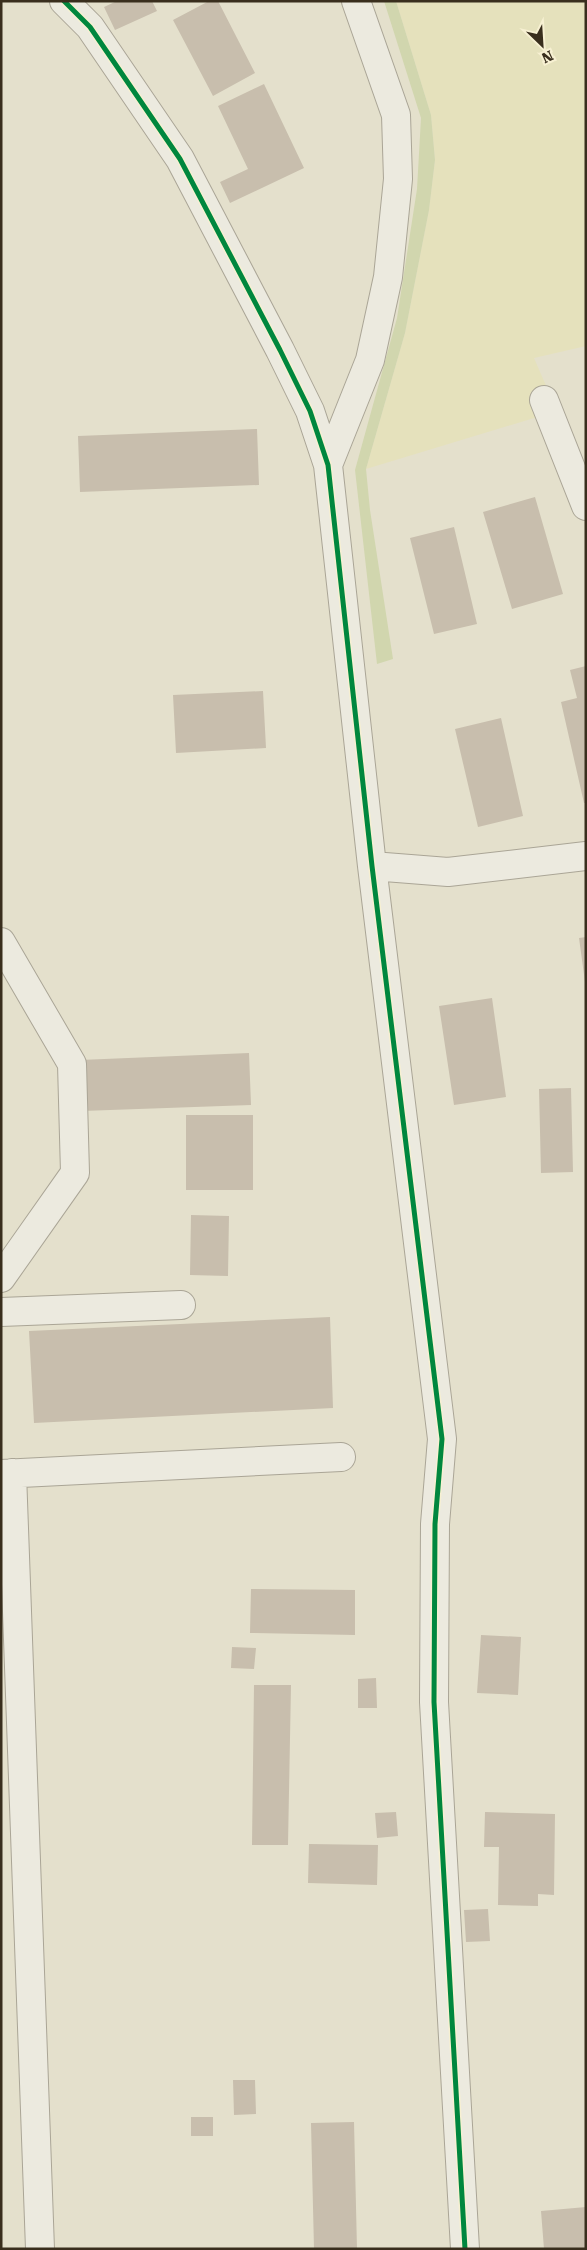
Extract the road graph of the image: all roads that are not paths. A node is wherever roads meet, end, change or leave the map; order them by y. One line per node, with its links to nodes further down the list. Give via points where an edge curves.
1 (64, 1): 4 (street, via 90,26 180,159 285,359 310,411)
2 (356, 1): 4 (street, via 396,115 398,178 388,277 370,360)
3 (544, 400): 5 (street)
4 (328, 465): 7 (street)
5 (586, 506)
6 (586, 856): 7 (street, via 448,872)
7 (372, 866): 15 (street, via 442,1439 435,1524 434,1702)
8 (1, 942): 9 (street, via 72,1064 76,1173)
9 (1, 1278)
10 (181, 1305): 11 (street)
11 (1, 1312)
12 (341, 1457): 13 (street)
13 (7, 1473): 14 (street)
14 (40, 2249)
15 (465, 2249)

